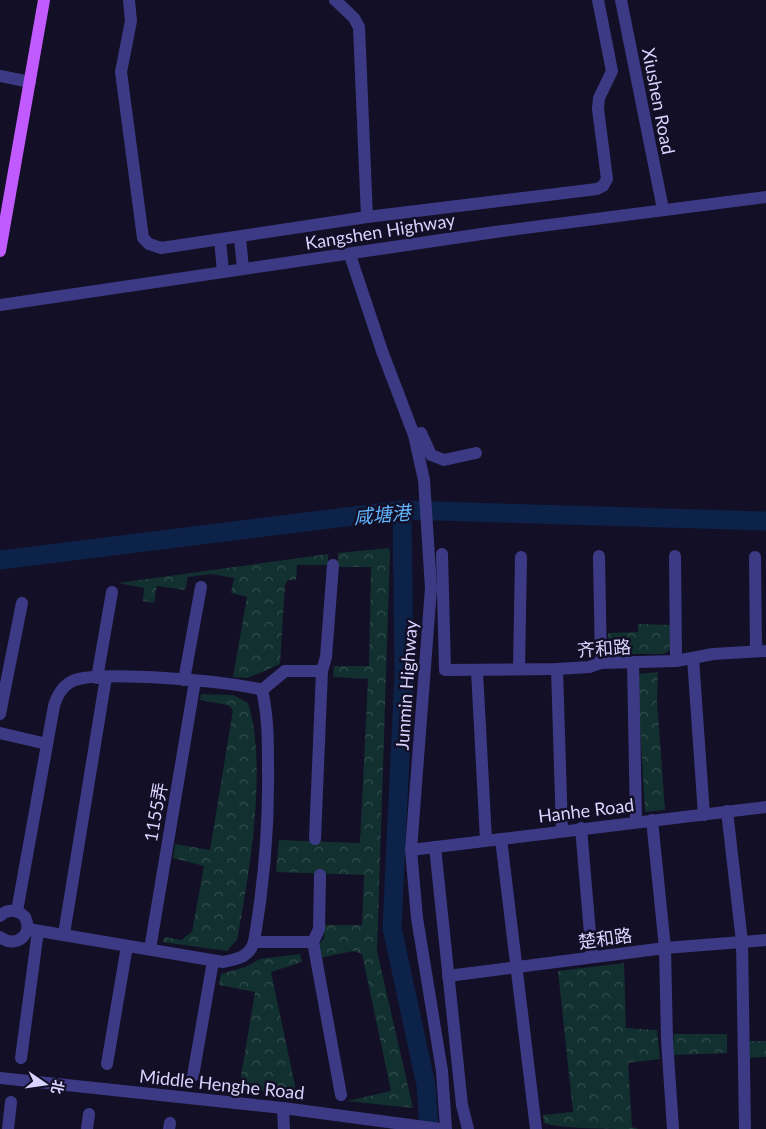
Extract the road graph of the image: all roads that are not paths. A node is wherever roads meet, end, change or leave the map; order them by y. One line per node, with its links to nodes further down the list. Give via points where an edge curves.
1 (44, 0): 7 (main road)
2 (129, 0): 12 (street, via 132,21 121,72 143,238 161,248)
3 (335, 0): 10 (street, via 359,27)
4 (598, 0): 10 (street, via 612,70 598,98 607,179 603,186)
5 (621, 0): 9 (street, Xiushen Road)
6 (0, 76): 7 (street)
7 (30, 82): 13 (main road)
8 (766, 197): 9 (street, Kangshen Highway)
9 (663, 209): 14 (street, Kangshen Highway, via 420,242)
10 (367, 217): 11 (street)
11 (240, 238): 12 (street); 15 (street)
12 (220, 240): 16 (street)
13 (0, 250)
14 (350, 255): 15 (street, Kangshen Highway); 18 (street, Junmin Highway)
15 (243, 268): 16 (street, Kangshen Highway)
16 (223, 271): 17 (street, Kangshen Highway)
17 (0, 305)
18 (414, 435): 19 (street, via 421,433 432,456 444,460); 55 (street, Junmin Highway, via 424,480 431,588)
19 (476, 453)
20 (442, 554): 37 (street, 齐和路, via 445,670)
21 (599, 556): 32 (street)
22 (675, 556): 31 (street)
23 (755, 556): 29 (street)
24 (521, 557): 34 (street)
25 (333, 565): 36 (street, via 326,657)
26 (201, 587): 39 (street, 1155弄)
27 (112, 592): 38 (street)
28 (22, 603): 41 (street)
29 (761, 651): 30 (street, 齐和路)
30 (693, 658): 31 (street, 齐和路); 46 (street)
31 (676, 660): 33 (street, 齐和路)
32 (601, 663): 33 (street, 齐和路); 35 (street, 齐和路)
33 (633, 664): 48 (street)
34 (519, 669): 35 (street, 齐和路); 37 (street, 齐和路)
35 (557, 670): 50 (street)
36 (322, 671): 40 (street, via 285,672); 51 (street)
37 (477, 671): 53 (street)
38 (102, 677): 39 (street); 43 (street, via 74,681 57,696); 60 (street)
39 (190, 681): 40 (street); 68 (street, 1155弄)
40 (262, 690): 63 (street, via 268,713 269,809 264,877)
41 (0, 714)
42 (0, 733): 43 (street)
43 (47, 744): 57 (street)
44 (766, 807): 45 (street, Hanhe Road)
45 (727, 811): 46 (street, Hanhe Road); 65 (street)
46 (704, 815): 47 (street, Hanhe Road)
47 (652, 820): 48 (street, Hanhe Road); 67 (street)
48 (636, 822): 49 (street, Hanhe Road)
49 (581, 828): 50 (street, Hanhe Road); 69 (street)
50 (562, 831): 52 (street, Hanhe Road)
51 (315, 839)
52 (501, 839): 53 (street, Hanhe Road); 71 (street)
53 (486, 840): 54 (street, Hanhe Road)
54 (435, 847): 55 (street, Hanhe Road); 72 (street)
55 (411, 850): 85 (street, Junmin Highway, via 417,918 442,1072)
56 (320, 875): 64 (street, via 319,929)
57 (17, 911): 58 (street, via 10,910); 59 (street)
58 (0, 916)
59 (33, 930): 60 (street); 61 (street, via 18,942 8,942); 73 (street)
60 (64, 934): 66 (street)
61 (0, 937)
62 (766, 940): 65 (street, 楚和路)
63 (254, 942): 64 (street); 70 (street, via 251,950 240,959)
64 (313, 942): 77 (street)
65 (742, 942): 67 (street, 楚和路); 89 (street)
66 (127, 946): 68 (street); 74 (street)
67 (665, 948): 69 (street, 楚和路); 88 (street)
68 (150, 949): 70 (street)
69 (592, 957): 71 (street, 楚和路)
70 (213, 961): 75 (street)
71 (517, 968): 72 (street, 楚和路); 87 (street)
72 (448, 976): 86 (street, via 462,1105)
73 (21, 1058)
74 (107, 1064)
75 (193, 1076)
76 (0, 1078): 79 (street, Middle Henghe Road)
77 (341, 1095)
78 (12, 1102): 81 (street)
79 (284, 1108): 83 (street); 84 (street, Middle Henghe Road)
80 (89, 1114): 82 (street)
81 (8, 1129)
82 (87, 1129)
83 (284, 1129)
84 (440, 1129)
85 (446, 1129)
86 (468, 1129)
87 (536, 1129)
88 (673, 1129)
89 (746, 1129)

